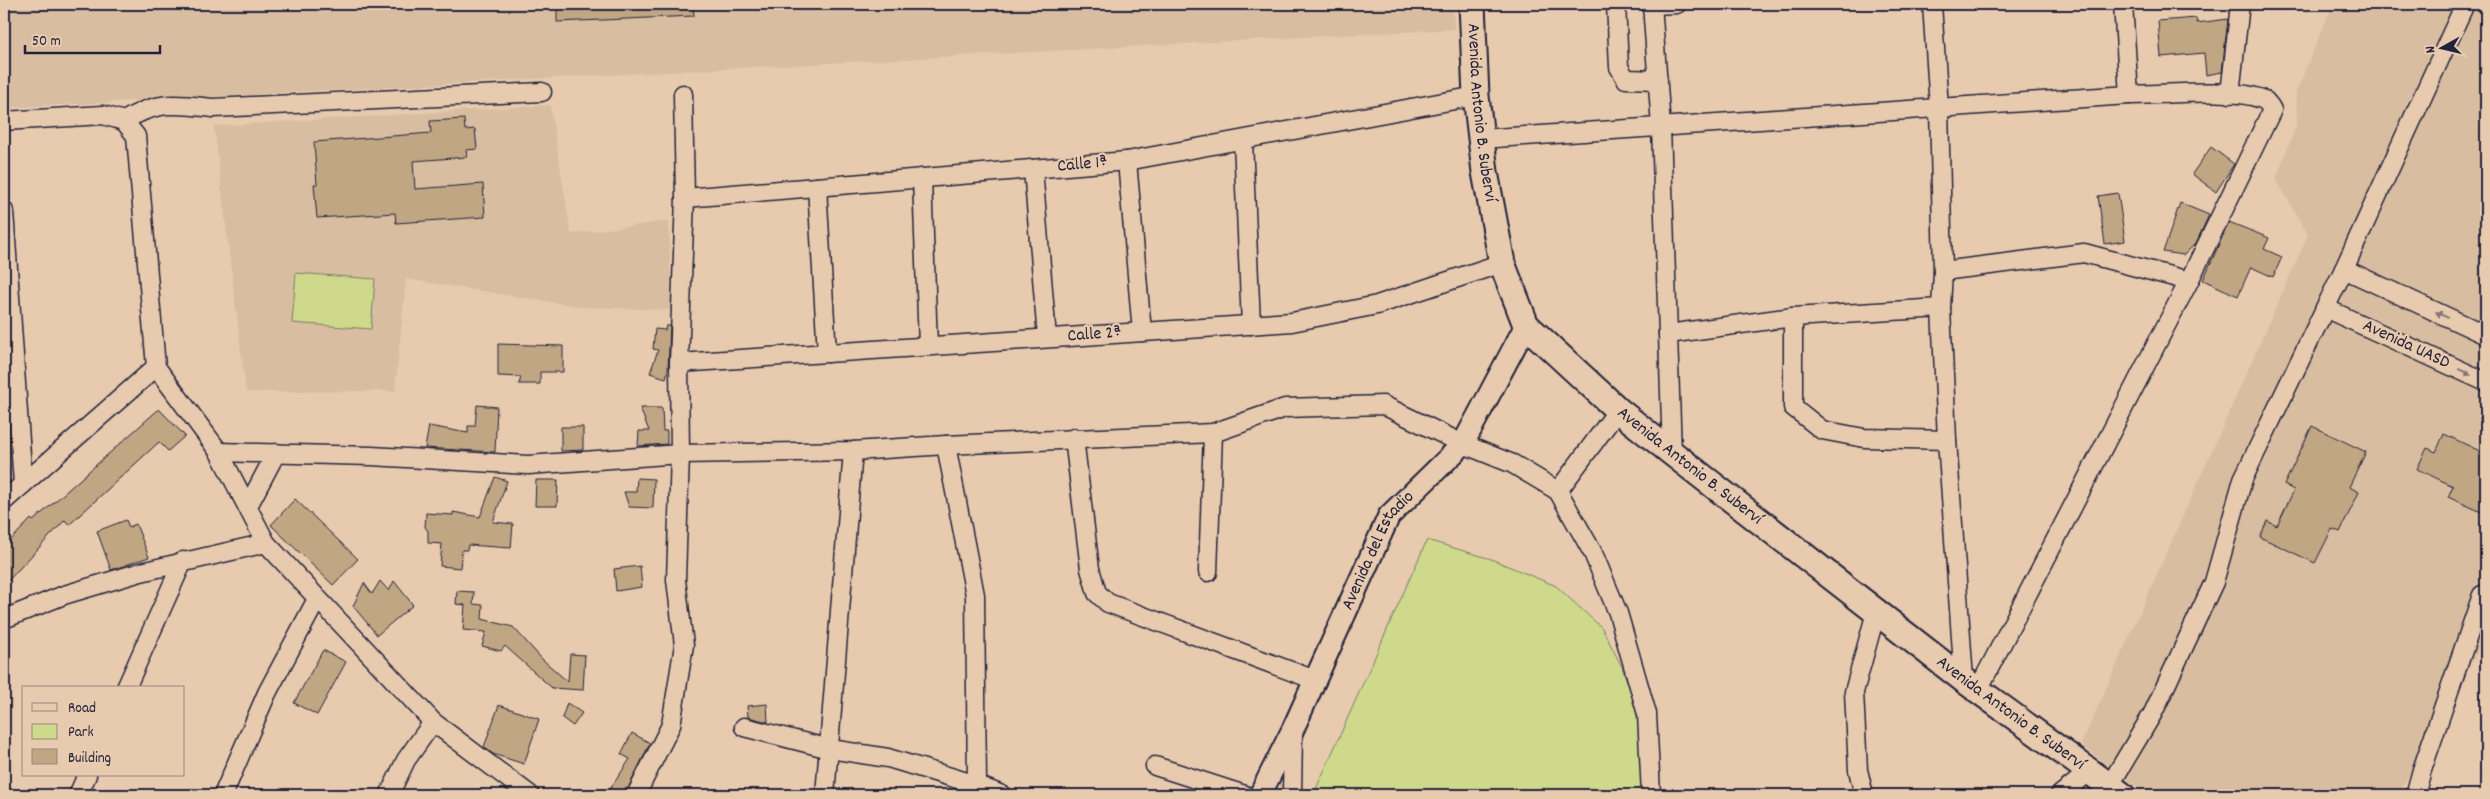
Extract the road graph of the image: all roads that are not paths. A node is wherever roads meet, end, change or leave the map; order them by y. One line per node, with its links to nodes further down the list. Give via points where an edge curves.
1 (1472, 4): 14 (main road, Avenida Antonio B. Suberví)
2 (1616, 4): 9 (street, via 1619,67 1626,79)
3 (1677, 4): 8 (street)
4 (1932, 4): 15 (street)
5 (2123, 4): 13 (street)
6 (2240, 4): 12 (street)
7 (2465, 4): 28 (street)
8 (1652, 5): 9 (street)
9 (1658, 80): 18 (street)
10 (542, 92): 17 (street, via 213,108 151,106)
11 (682, 94): 25 (street)
12 (2230, 94): 13 (street); 30 (street, via 2263,100 2270,104 2272,110)
13 (2129, 95): 15 (street)
14 (1476, 96): 19 (main road, Avenida Antonio B. Suberví); 20 (street, Calle 1ª)
15 (1939, 108): 18 (street); 29 (street)
16 (4, 121): 17 (street, via 103,115)
17 (124, 121): 43 (street, via 136,136)
18 (1661, 127): 19 (street); 37 (street)
19 (1481, 139): 27 (main road, Avenida Antonio B. Suberví)
20 (1243, 141): 21 (street, Calle 1ª); 34 (street)
21 (1127, 161): 22 (street, Calle 1ª); 36 (street)
22 (1034, 169): 23 (street, Calle 1ª); 39 (street)
23 (922, 178): 24 (street, Calle 1ª); 40 (street)
24 (817, 187): 25 (street, Calle 1ª); 41 (street)
25 (685, 198): 42 (street)
26 (4, 211): 56 (street)
27 (1502, 263): 34 (street, Calle 2ª, via 1377,305 1292,322); 35 (main road, Avenida Antonio B. Suberví)
28 (2344, 269): 32 (street); 38 (street, one-way to 28)
29 (1942, 271): 30 (street, via 2084,253); 31 (street)
30 (2189, 281): 68 (street)
31 (1941, 308): 33 (street); 48 (street)
32 (2325, 308): 44 (street, Avenida UASD, one-way to 44); 76 (street, via 2243,479 2214,582 2153,713)
33 (1793, 316): 37 (street); 48 (street, via 1793,407 1822,430 1864,438)
34 (1251, 325): 36 (street, Calle 2ª)
35 (1526, 325): 45 (main road, Avenida Antonio B. Suberví); 49 (street, Avenida del Estadio)
36 (1142, 332): 39 (street, Calle 2ª)
37 (1668, 334): 54 (street)
38 (2486, 335)
39 (1047, 338): 40 (street, Calle 2ª)
40 (928, 346): 41 (street, Calle 2ª)
41 (827, 353): 42 (street, Calle 2ª)
42 (679, 364): 55 (street)
43 (156, 367): 51 (street); 56 (street)
44 (2486, 382)
45 (1618, 410): 54 (main road, Avenida Antonio B. Suberví); 57 (street)
46 (1213, 433): 47 (street); 49 (street, via 1285,408 1383,405); 62 (street)
47 (1074, 438): 50 (street); 67 (street, via 1090,569 1097,593 1108,602)
48 (1947, 440): 68 (street)
49 (1463, 444): 57 (street, via 1513,464); 67 (street, Avenida del Estadio, via 1389,516)
50 (946, 445): 52 (street); 77 (street, via 975,595)
51 (219, 452): 53 (street); 59 (street)
52 (854, 452): 55 (street); 73 (street)
53 (276, 453): 55 (street, via 528,465); 59 (street)
54 (1672, 453): 65 (main road, Avenida Antonio B. Suberví)
55 (680, 454): 82 (street, via 676,580 684,645 671,725)
56 (23, 484): 58 (street)
57 (1558, 491): 88 (street, via 1593,554 1618,613 1648,714)
58 (4, 501)
59 (248, 506): 60 (street)
60 (266, 543): 61 (street); 64 (street)
61 (183, 561): 66 (street, via 64,595); 69 (street)
62 (1208, 572)
63 (2482, 595): 91 (street)
64 (317, 599): 70 (street); 79 (street, via 267,693)
65 (1876, 612): 68 (main road, Avenida Antonio B. Suberví); 89 (street, via 1854,692 1858,770)
66 (4, 619)
67 (1315, 680): 72 (street, Avenida del Estadio)
68 (1971, 685): 76 (main road, Avenida Antonio B. Suberví)
69 (127, 686)
70 (432, 722): 80 (street, via 406,760); 81 (street)
71 (744, 727): 73 (street)
72 (1293, 729): 86 (street, Avenida del Estadio); 87 (street)
73 (830, 749): 77 (street, via 888,758); 83 (street)
74 (1155, 766): 85 (street)
75 (87, 776): 78 (street)
76 (2107, 784): 90 (street)
77 (977, 785): 84 (street)
78 (78, 795)
79 (223, 795)
80 (389, 795)
81 (530, 795)
82 (636, 795)
83 (825, 795)
84 (1002, 795)
85 (1245, 795)
86 (1260, 795)
87 (1292, 795)
88 (1651, 795)
89 (1864, 795)
90 (2060, 795)
91 (2416, 795)

